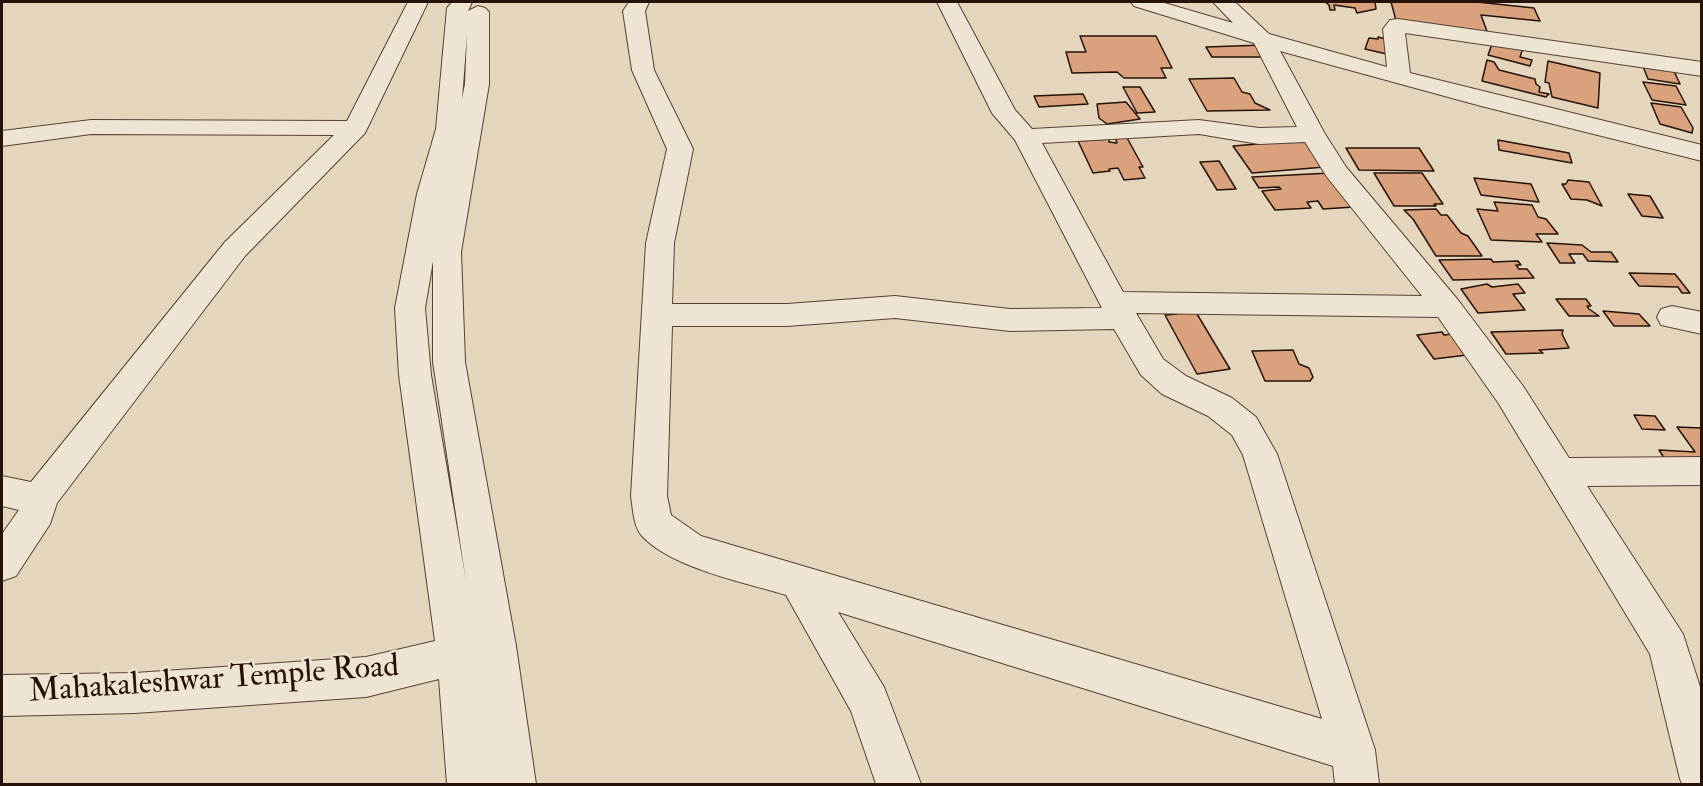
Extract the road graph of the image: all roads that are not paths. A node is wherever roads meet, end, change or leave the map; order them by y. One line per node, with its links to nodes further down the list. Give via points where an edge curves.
1 (418, 2): 11 (street)
2 (462, 2): 28 (street, via 458,8 448,129 430,194 410,308 415,375)
3 (475, 2): 27 (street, via 477,84 447,252 449,362)
4 (639, 2): 18 (street, via 634,11 643,70 680,149 660,243)
5 (947, 2): 13 (street, via 1004,113)
6 (1141, 2): 8 (street)
7 (1223, 2): 8 (street)
8 (1264, 41): 10 (street); 12 (street)
9 (1701, 69): 10 (street, via 1398,25 1394,29)
10 (1399, 76): 15 (street)
11 (356, 128): 14 (street, via 91,127); 24 (street, via 235,249)
12 (1313, 134): 13 (street, via 1259,136 1199,127); 16 (street, via 1336,171)
13 (1026, 137): 17 (street)
14 (2, 138)
15 (1701, 153)
16 (1447, 306): 17 (street); 22 (street, via 1511,395)
17 (1119, 310): 18 (street, via 1010,320 895,307 787,315); 31 (street, via 1152,367 1174,385 1220,407 1244,426 1260,454)
18 (657, 315): 26 (street, via 649,496 654,524 690,549)
19 (1672, 317): 20 (street)
20 (1701, 323)
21 (1701, 471): 22 (street)
22 (1559, 472): 29 (street)
23 (2, 491): 24 (street)
24 (39, 499): 25 (street, via 37,513)
25 (2, 564)
26 (799, 582): 31 (street); 35 (street, via 869,702)
27 (496, 646): 28 (street, Mahakaleshwar Temple Road); 34 (street)
28 (458, 657): 30 (street, Mahakaleshwar Temple Road, via 366,677 135,693); 33 (street)
29 (1685, 658): 32 (street)
30 (2, 696)
31 (1353, 750): 36 (street)
32 (1701, 780)
33 (469, 784)
34 (514, 784)
35 (898, 784)
36 (1357, 784)

